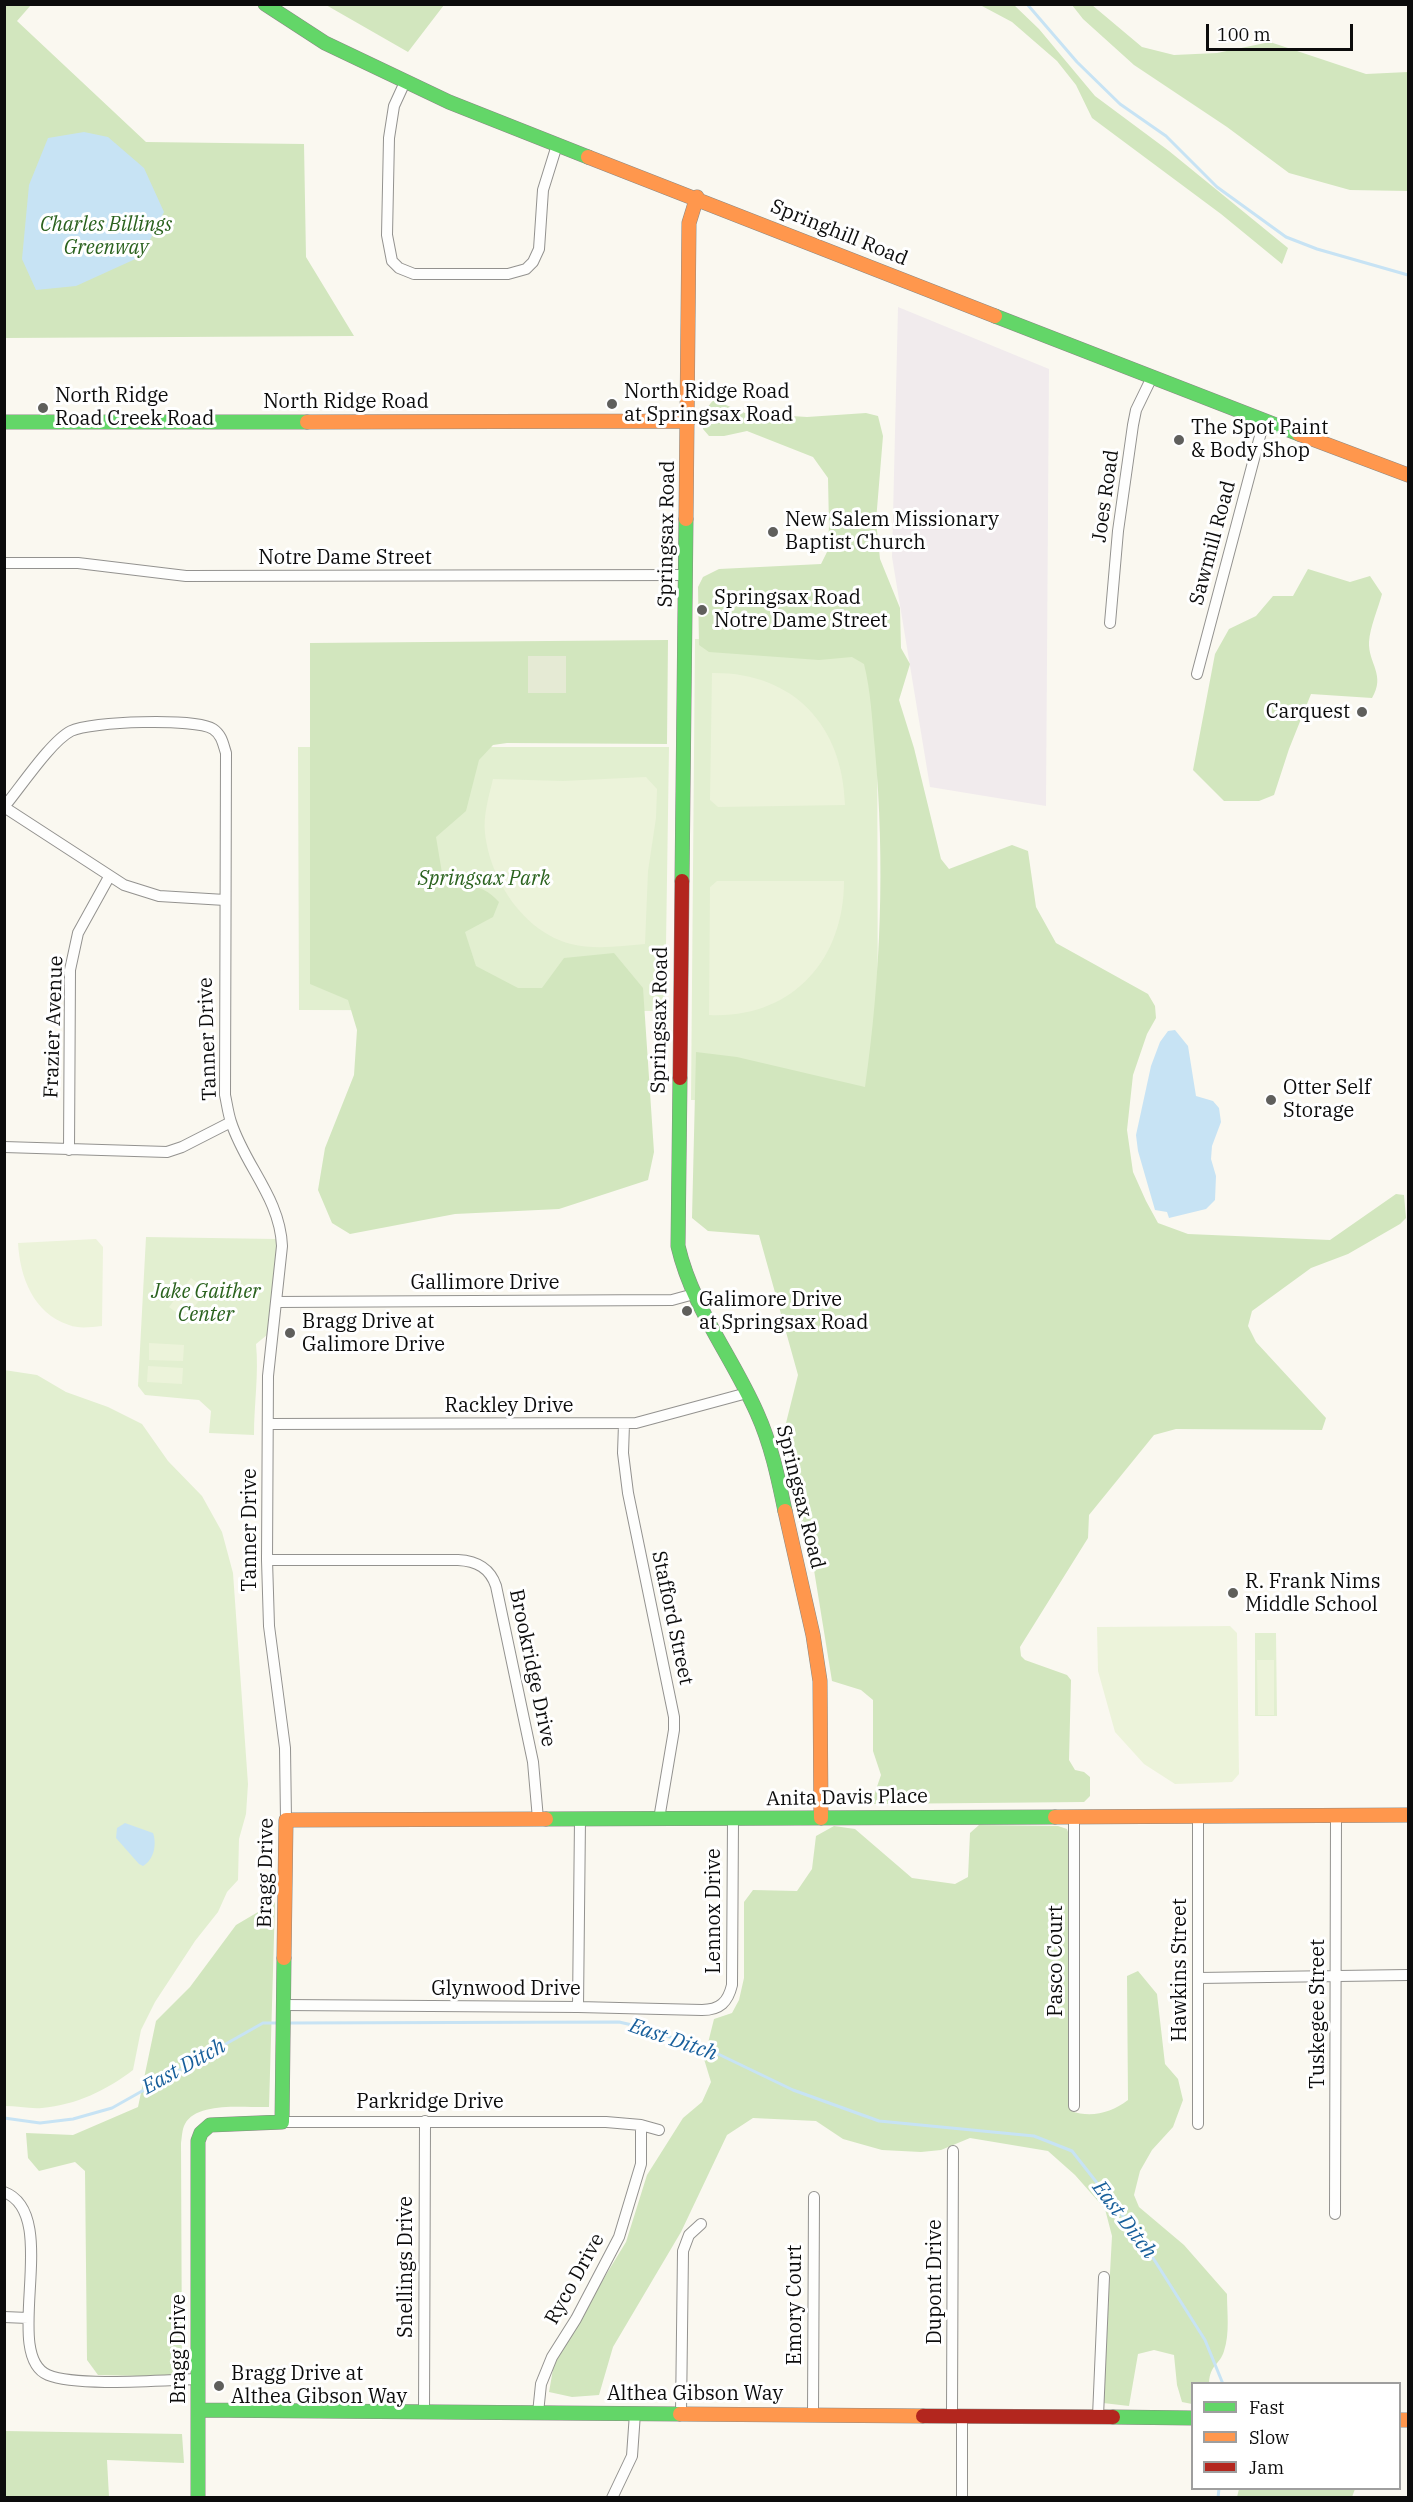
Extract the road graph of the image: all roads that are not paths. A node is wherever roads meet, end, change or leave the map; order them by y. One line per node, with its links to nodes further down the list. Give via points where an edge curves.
1 (265, 4): 2 (street, Springhill Road, via 325,43)
2 (405, 82): 3 (street, Springhill Road); 3 (street, via 391,119 387,235 392,261 405,272 508,274 526,269 539,249 543,190)
3 (557, 145): 4 (street, Springhill Road)
4 (697, 197): 5 (street, Springhill Road); 6 (street, Springsax Road, via 689,224)
5 (1152, 377): 7 (street, Springhill Road); 12 (street, Joes Road, via 1133,425)
6 (688, 421): 8 (street, North Ridge Road); 11 (street, Springsax Road)
7 (1264, 421): 9 (street, Springhill Road); 13 (street, Sawmill Road)
8 (4, 422)
9 (1408, 475)
10 (4, 563): 11 (street, Notre Dame Street, via 78,563 186,576)
11 (686, 575): 20 (street, Springsax Road, via 676,1214 680,1261)
12 (1110, 623)
13 (1197, 674)
14 (4, 807): 15 (street); 16 (street, Tanner Drive, via 59,740 72,730 92,724 152,723 196,723 215,730 226,753)
15 (109, 878): 16 (street, via 159,896); 19 (street, Frazier Avenue, via 78,933 70,970)
16 (225, 900): 17 (street, Tanner Drive, via 224,1085)
17 (231, 1122): 19 (street, via 167,1152); 21 (street, Tanner Drive, via 272,1202 281,1229)
18 (4, 1147): 19 (street)
19 (69, 1150)
20 (694, 1294): 21 (street, Gallimore Drive, via 672,1300); 22 (street, Springsax Road)
21 (276, 1302): 23 (street, Tanner Drive, via 268,1376)
22 (747, 1393): 24 (street, Rackley Drive); 31 (street, Springsax Road, via 772,1452 813,1635 822,1713)
23 (268, 1424): 24 (street, Rackley Drive); 25 (street, Tanner Drive)
24 (624, 1424): 34 (street, Stafford Street, via 628,1493 674,1717)
25 (267, 1560): 26 (street, Tanner Drive); 32 (street, Brookridge Drive, via 466,1560 489,1572 496,1586 533,1762)
26 (269, 1626): 36 (street, Bragg Drive, via 285,1749)
27 (1336, 1815): 28 (street, Anita Davis Place); 30 (street, Anita Davis Place); 38 (street, Tuskegee Street)
28 (1408, 1815)
29 (1074, 1816): 30 (street, Anita Davis Place); 31 (street, Anita Davis Place); 43 (street, Pasco Court)
30 (1198, 1816): 39 (street, Hawkins Street)
31 (821, 1818): 35 (street, Anita Davis Place)
32 (538, 1819): 33 (street, Anita Davis Place); 36 (street, Anita Davis Place)
33 (580, 1819): 34 (street, Anita Davis Place); 41 (street)
34 (659, 1819): 35 (street, Anita Davis Place)
35 (733, 1819): 40 (street, Lennox Drive, via 732,1985)
36 (286, 1820): 42 (street, Bragg Drive)
37 (1408, 1975): 38 (street)
38 (1336, 1976): 39 (street); 53 (street, Tuskegee Street)
39 (1198, 1978): 46 (street, Hawkins Street)
40 (726, 2002): 41 (street, Glynwood Drive, via 717,2009 702,2010)
41 (578, 2007): 42 (street, Glynwood Drive)
42 (284, 2010): 45 (street, Bragg Drive)
43 (1074, 2106)
44 (425, 2121): 45 (street, Parkridge Drive); 47 (street, Parkridge Drive); 60 (street, Snellings Drive)
45 (282, 2122): 49 (street, Parkridge Drive, via 218,2124)
46 (1198, 2124)
47 (641, 2125): 48 (street, Parkridge Drive); 61 (street, Ryco Drive, via 641,2164 619,2238 552,2357 541,2384)
48 (659, 2130)
49 (203, 2131): 58 (street, Bragg Drive, via 198,2140)
50 (953, 2151): 65 (street, Dupont Drive)
51 (4, 2193): 57 (street, via 19,2201 28,2217)
52 (814, 2197): 64 (street, Emory Court)
53 (1335, 2214)
54 (701, 2224): 63 (street, via 689,2235 683,2251)
55 (1104, 2277): 66 (street)
56 (4, 2317): 57 (street)
57 (28, 2318): 58 (street, via 34,2363 49,2375 98,2381)
58 (198, 2379): 59 (street, Bragg Drive)
59 (198, 2410): 60 (street, Althea Gibson Way); 69 (street, Bragg Drive)
60 (424, 2413): 61 (street, Althea Gibson Way)
61 (538, 2413): 62 (street, Althea Gibson Way)
62 (635, 2413): 63 (street, Althea Gibson Way); 68 (street, via 632,2456)
63 (681, 2413): 64 (street, Althea Gibson Way)
64 (813, 2414): 65 (street, Althea Gibson Way)
65 (957, 2414): 66 (street, Althea Gibson Way); 70 (street, Dupont Drive)
66 (1098, 2416): 67 (street, Althea Gibson Way)
67 (1191, 2418)
68 (612, 2497)
69 (198, 2498)
70 (962, 2498)

